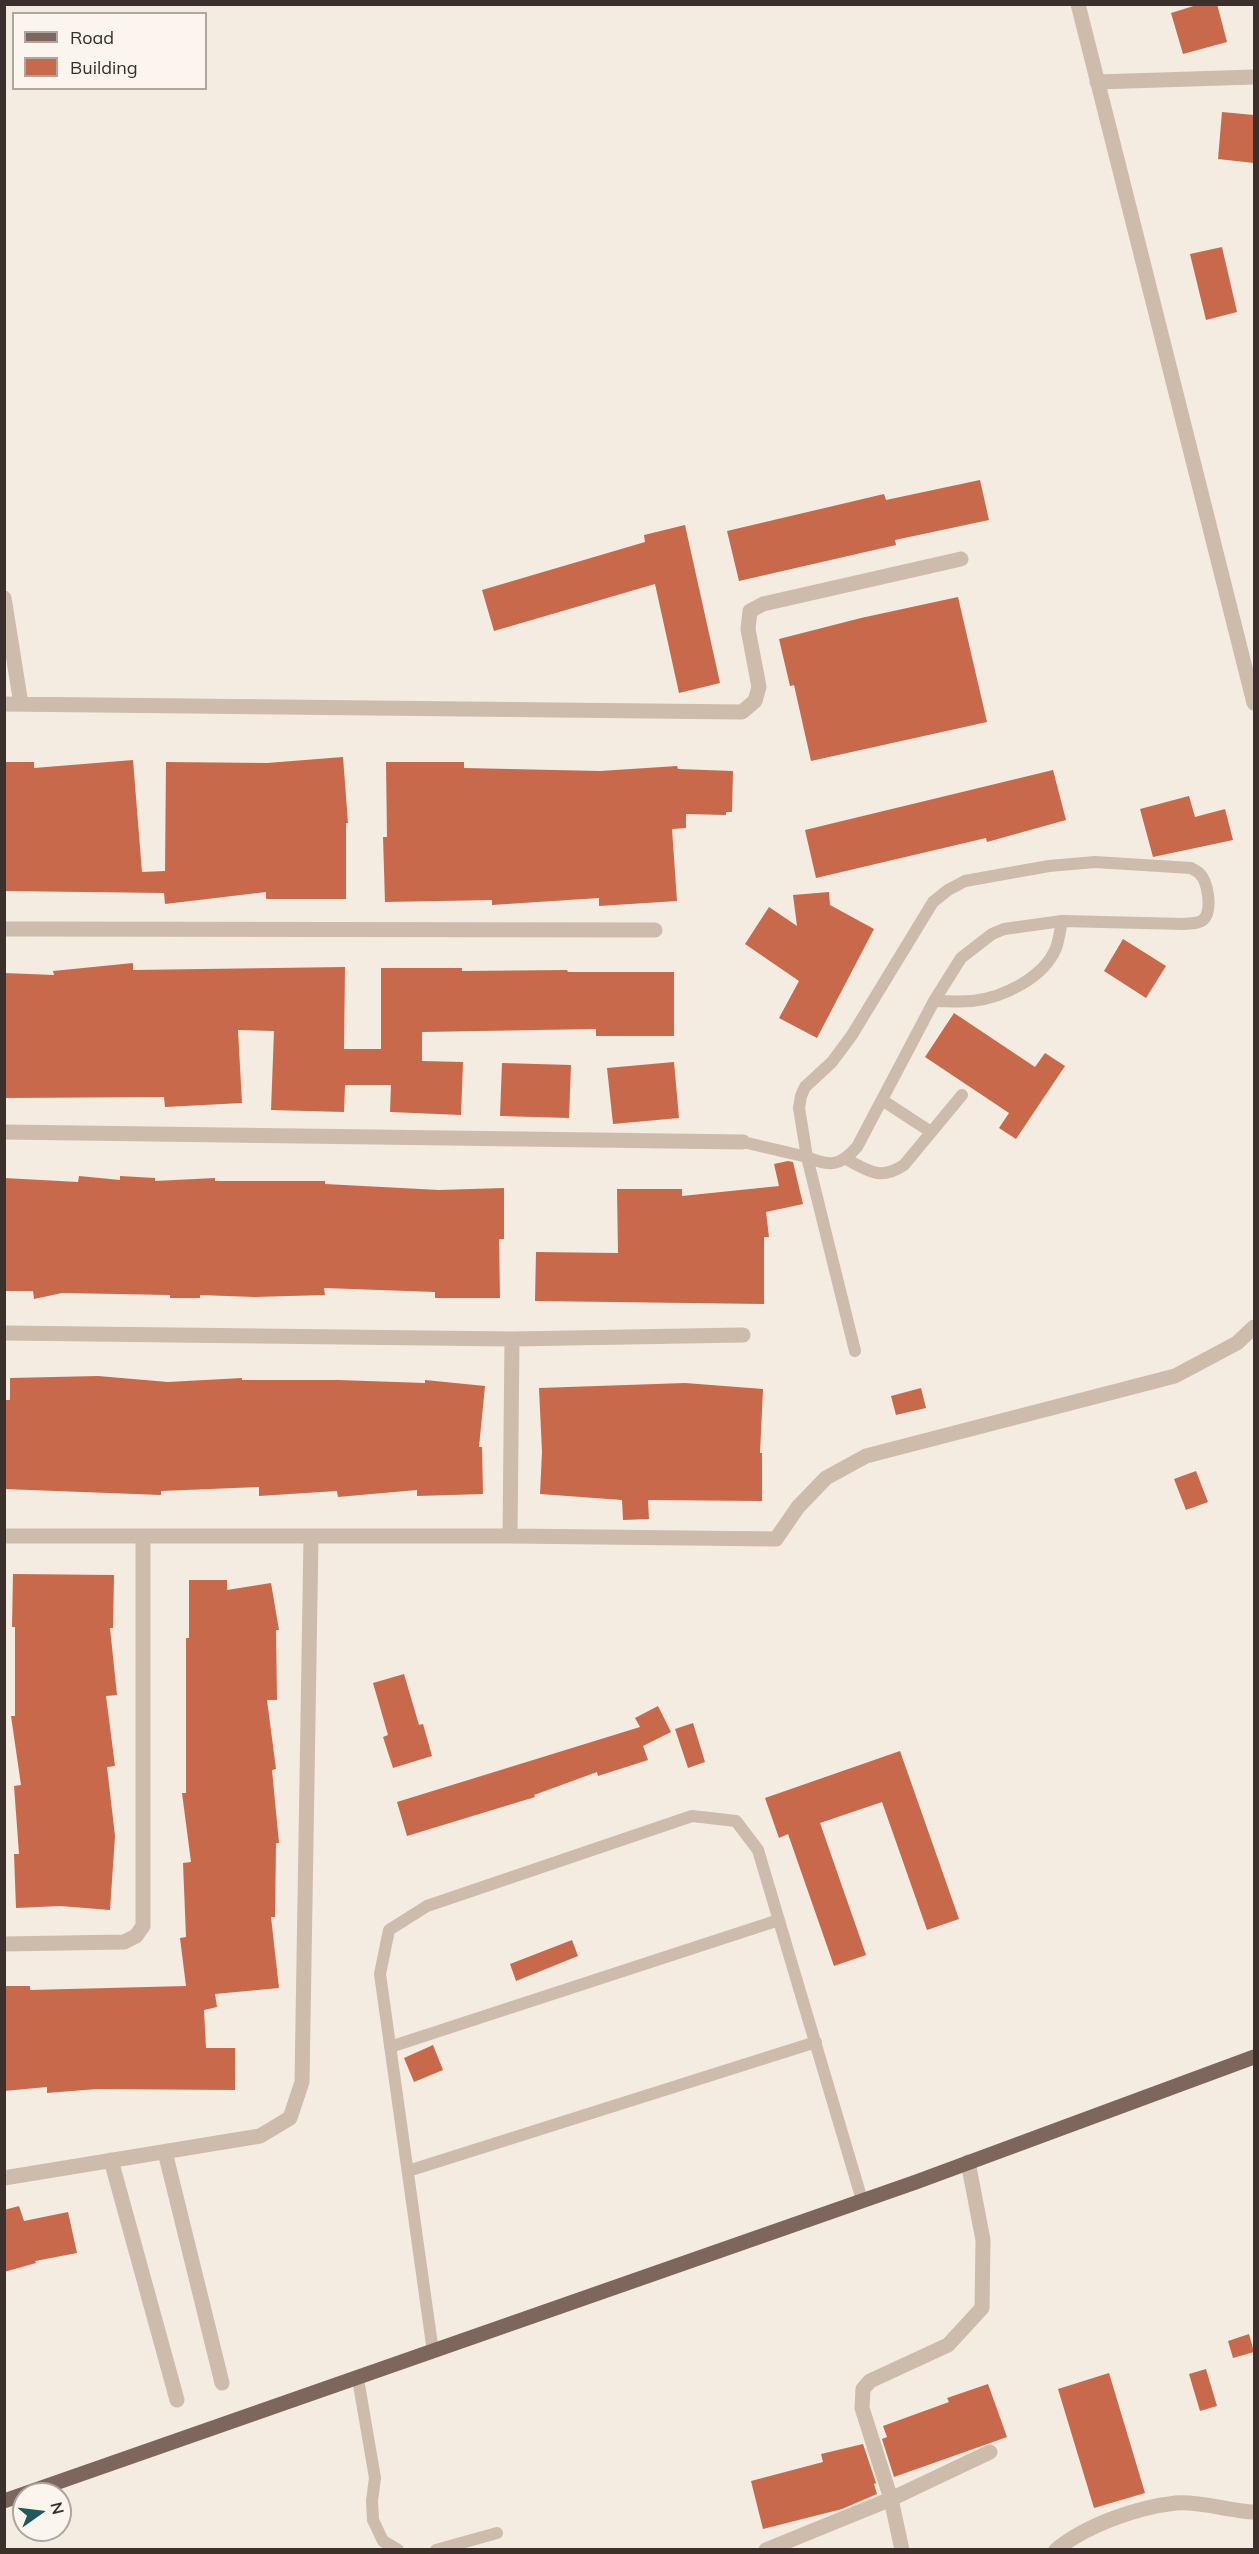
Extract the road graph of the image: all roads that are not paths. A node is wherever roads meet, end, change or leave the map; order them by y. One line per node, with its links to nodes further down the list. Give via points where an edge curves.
1 (1077, 4): 3 (street)
2 (1254, 77): 3 (street)
3 (1097, 82): 6 (street)
4 (962, 559): 8 (street, via 763,604 750,611 748,629 759,687 755,701 742,712)
5 (4, 598): 8 (street)
6 (1254, 703)
7 (4, 704): 8 (street)
8 (21, 704)
9 (1062, 921): 12 (lane, via 1005,928 992,934 961,958); 12 (lane, via 1056,949 1046,965 1027,980 1006,992 973,1001); 18 (lane, via 1202,921 1207,916 1205,883 1200,873 1191,868 1095,862 965,881 948,890 933,902 852,1035 806,1087 800,1108)
10 (4, 929): 11 (street)
11 (655, 930)
12 (934, 1000): 14 (lane)
13 (962, 1095): 16 (lane)
14 (882, 1100): 16 (lane); 19 (lane, via 857,1147)
15 (4, 1132): 17 (street)
16 (932, 1132): 19 (lane, via 895,1171 873,1173)
17 (743, 1142): 18 (lane)
18 (807, 1157): 19 (lane, via 822,1164); 24 (lane)
19 (846, 1159)
20 (1254, 1327): 27 (street, via 1237,1342 1175,1376 866,1456 826,1478 798,1507 776,1539)
21 (4, 1333): 23 (street)
22 (743, 1335): 23 (street)
23 (512, 1339): 27 (street)
24 (855, 1351)
25 (4, 1536): 26 (street)
26 (143, 1536): 28 (street); 30 (street, via 143,1926 136,1936 124,1942)
27 (510, 1536): 28 (street)
28 (310, 1537): 34 (street, via 302,2082 290,2118 260,2136)
29 (779, 1920): 31 (lane); 32 (lane); 32 (lane, via 758,1850 736,1821 692,1816 427,1906 389,1930 380,1974)
30 (4, 1944)
31 (816, 2042): 37 (lane); 39 (lane)
32 (390, 2047): 37 (lane)
33 (1254, 2057): 36 (main road)
34 (165, 2152): 35 (street); 42 (street)
35 (111, 2160): 38 (street); 43 (street)
36 (968, 2162): 39 (main road); 46 (street, via 983,2240 982,2308 948,2345 870,2381 863,2390 862,2408)
37 (408, 2172): 40 (lane)
38 (4, 2178)
39 (862, 2200): 40 (main road)
40 (434, 2352): 41 (main road)
41 (358, 2379): 45 (main road); 49 (lane, via 375,2478 373,2520 383,2541)
42 (222, 2384)
43 (177, 2400)
44 (990, 2452): 46 (street)
45 (59, 2482)
46 (891, 2499): 51 (street); 52 (street)
47 (1254, 2512): 53 (street, via 1177,2503 1116,2517)
48 (497, 2533): 50 (lane)
49 (398, 2550)
50 (436, 2550)
51 (766, 2550)
52 (902, 2550)
53 (1056, 2550)

